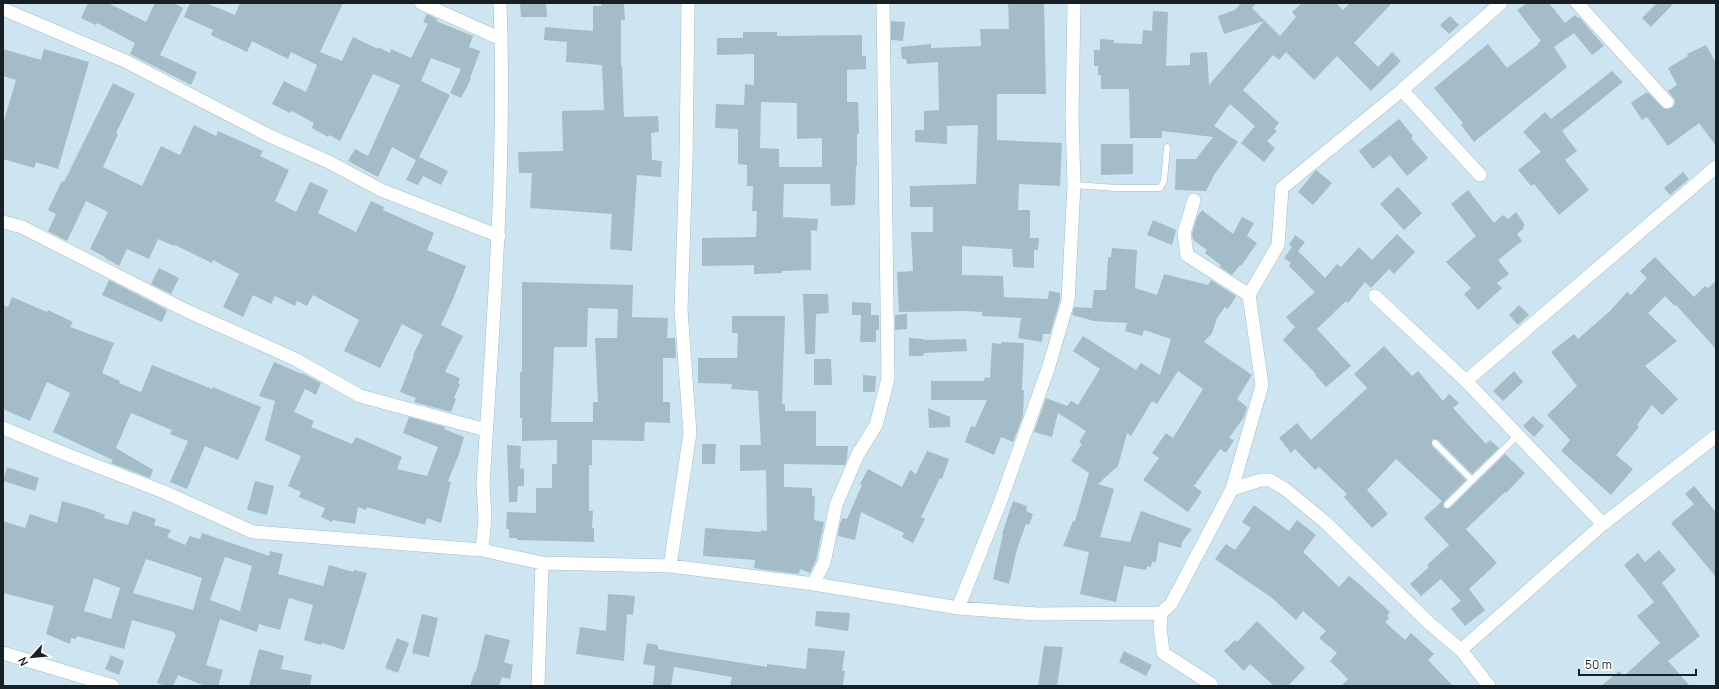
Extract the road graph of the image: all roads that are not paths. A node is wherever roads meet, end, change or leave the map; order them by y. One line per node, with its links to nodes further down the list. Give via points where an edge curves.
1 (421, 3): 9 (street)
2 (500, 3): 9 (street)
3 (688, 3): 33 (street, via 681,310 690,433)
4 (883, 3): 34 (street, via 888,379 876,425 858,454 836,505 824,563)
5 (1074, 3): 15 (street)
6 (1501, 3): 10 (street)
7 (1577, 3): 11 (street)
8 (3, 9): 18 (street, via 125,61 381,190)
9 (501, 39): 18 (street)
10 (1402, 90): 14 (street); 19 (street, via 1282,188 1278,245)
11 (1668, 102)
12 (1167, 148): 15 (lane, via 1164,181 1160,188)
13 (1716, 166): 21 (street)
14 (1480, 175)
15 (1074, 185): 35 (street, via 1068,301 1046,376 1000,503)
16 (1194, 200): 19 (street, via 1184,233 1187,255)
17 (3, 222): 23 (street, via 22,227 185,310 295,359 360,396)
18 (499, 236): 23 (street)
19 (1249, 295): 28 (street, via 1262,385)
20 (1375, 296): 21 (street)
21 (1466, 381): 24 (street)
22 (3, 428): 31 (street, via 164,492 253,532)
23 (486, 430): 31 (street)
24 (1517, 436): 27 (lane); 30 (street)
25 (1716, 436): 30 (street)
26 (1435, 443): 27 (lane)
27 (1472, 480): 29 (lane)
28 (1232, 489): 36 (street, via 1171,604); 37 (street, via 1261,480 1270,480 1285,489 1325,522 1429,623)
29 (1447, 505)
30 (1603, 524): 37 (street)
31 (482, 550): 32 (street)
32 (542, 563): 33 (street); 40 (street)
33 (670, 566): 34 (street)
34 (813, 584): 35 (street)
35 (958, 608): 36 (street, via 1037,614)
36 (1161, 614): 41 (street, via 1164,653)
37 (1461, 650): 42 (street)
38 (3, 653): 39 (street)
39 (112, 686)
40 (538, 686)
41 (1212, 686)
42 (1489, 686)

